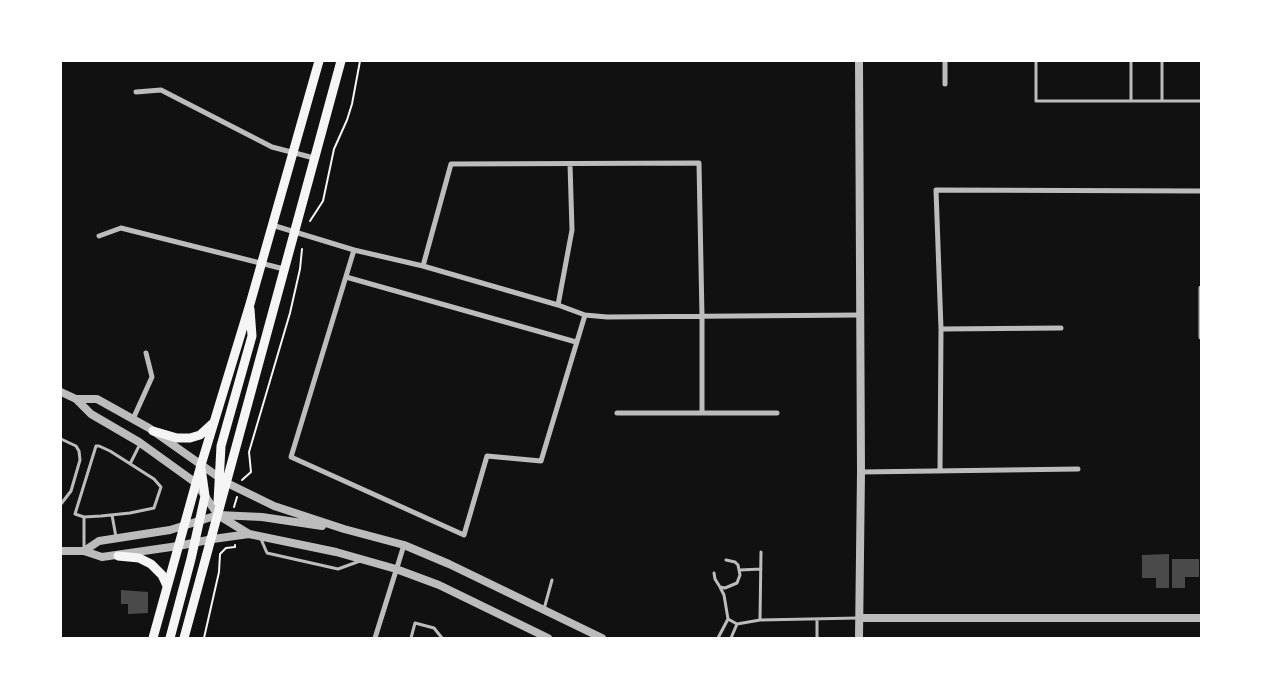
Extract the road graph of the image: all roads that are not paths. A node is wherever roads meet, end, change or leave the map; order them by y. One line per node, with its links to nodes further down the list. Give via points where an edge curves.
1 (319, 61): 13 (main road)
2 (341, 61): 14 (main road)
3 (859, 61): 29 (street)
4 (945, 61): 8 (street)
5 (1036, 61): 10 (lane, via 1036,101)
6 (1131, 61): 10 (lane)
7 (1162, 61): 11 (lane)
8 (945, 84)
9 (136, 92): 13 (street, via 161,90 272,148)
10 (1131, 101): 11 (lane)
11 (1162, 101): 12 (lane)
12 (1201, 101)
13 (292, 152): 14 (street); 17 (main road)
14 (314, 158): 18 (main road)
15 (570, 164): 22 (street, via 451,164); 27 (street, via 572,230); 30 (street, via 699,163)
16 (1201, 191): 32 (street, via 936,190)
17 (272, 225): 18 (street); 21 (main road)
18 (294, 231): 20 (street); 23 (main road)
19 (99, 236): 21 (street, via 122,228)
20 (354, 250): 22 (street); 24 (street)
21 (261, 262): 23 (street); 26 (main road)
22 (423, 266): 27 (street)
23 (284, 269): 53 (main road)
24 (346, 278): 34 (street); 34 (street, via 292,457 464,535 487,456 541,460)
25 (1201, 288): 33 (street)
26 (250, 304): 42 (main road); 51 (main road, via 252,336 221,446)
27 (558, 305): 28 (street)
28 (585, 315): 30 (street); 34 (street)
29 (860, 315): 30 (street); 50 (street)
30 (702, 317): 40 (street)
31 (1061, 328): 32 (street)
32 (941, 329): 49 (street)
33 (1201, 337)
34 (576, 342)
35 (146, 353): 41 (street, via 152,377)
36 (61, 392): 37 (street)
37 (76, 399): 41 (street, via 97,399); 45 (street, via 91,414)
38 (617, 412): 40 (street)
39 (777, 412): 40 (street)
40 (702, 413)
41 (133, 419): 43 (street)
42 (214, 422): 43 (main road, via 200,435 190,438); 47 (main road)
43 (153, 431): 47 (street)
44 (61, 439): 55 (lane, via 76,446 80,460 71,491)
45 (141, 443): 46 (lane); 52 (street)
46 (130, 464): 56 (lane, via 154,479 161,487 159,494 154,508); 58 (lane, via 99,446 94,448 75,514)
47 (201, 464): 51 (street); 52 (main road); 54 (main road)
48 (1078, 469): 49 (street)
49 (940, 471): 50 (street)
50 (861, 472): 83 (street)
51 (219, 477): 53 (street); 57 (main road)
52 (196, 483): 54 (street); 60 (main road)
53 (227, 483): 57 (main road); 61 (street, via 274,506)
54 (205, 496): 57 (street); 59 (main road)
55 (61, 504)
56 (112, 515): 58 (lane); 64 (lane)
57 (218, 515): 59 (street); 61 (street, via 262,517); 62 (street); 65 (main road)
58 (84, 516): 70 (lane)
59 (199, 521): 60 (street); 66 (main road)
60 (184, 526): 64 (street); 68 (main road)
61 (344, 529): 67 (street)
62 (249, 534): 63 (street); 65 (street)
63 (259, 536): 73 (street); 73 (lane, via 267,553 338,569)
64 (116, 538): 70 (street, via 99,540)
65 (213, 538): 66 (street); 91 (main road)
66 (194, 543): 68 (street); 90 (main road)
67 (404, 544): 75 (street); 82 (street)
68 (178, 546): 72 (street); 80 (main road)
69 (61, 551): 70 (street)
70 (84, 551): 72 (street, via 102,557)
71 (761, 552): 77 (lane)
72 (118, 556): 80 (main road, via 139,558 151,564)
73 (364, 560): 75 (street)
74 (726, 560): 76 (lane, via 735,562)
75 (396, 569): 92 (street); 95 (street, via 438,585)
76 (740, 570): 77 (lane); 81 (lane, via 737,583)
77 (761, 570): 87 (lane)
78 (714, 573): 81 (lane)
79 (552, 580): 82 (lane)
80 (167, 586): 89 (main road)
81 (720, 587): 85 (lane)
82 (544, 610): 96 (street)
83 (859, 618): 84 (street); 86 (lane); 100 (street)
84 (1201, 618)
85 (728, 619): 88 (lane); 97 (lane)
86 (817, 619): 87 (lane); 99 (lane)
87 (760, 620): 88 (lane)
88 (737, 624): 98 (lane)
89 (153, 638)
90 (170, 638)
91 (184, 638)
92 (375, 638)
93 (411, 638): 94 (lane, via 415,623 434,628)
94 (442, 638)
95 (548, 638)
96 (602, 638)
97 (718, 638)
98 (731, 638)
99 (817, 638)
100 (859, 638)

